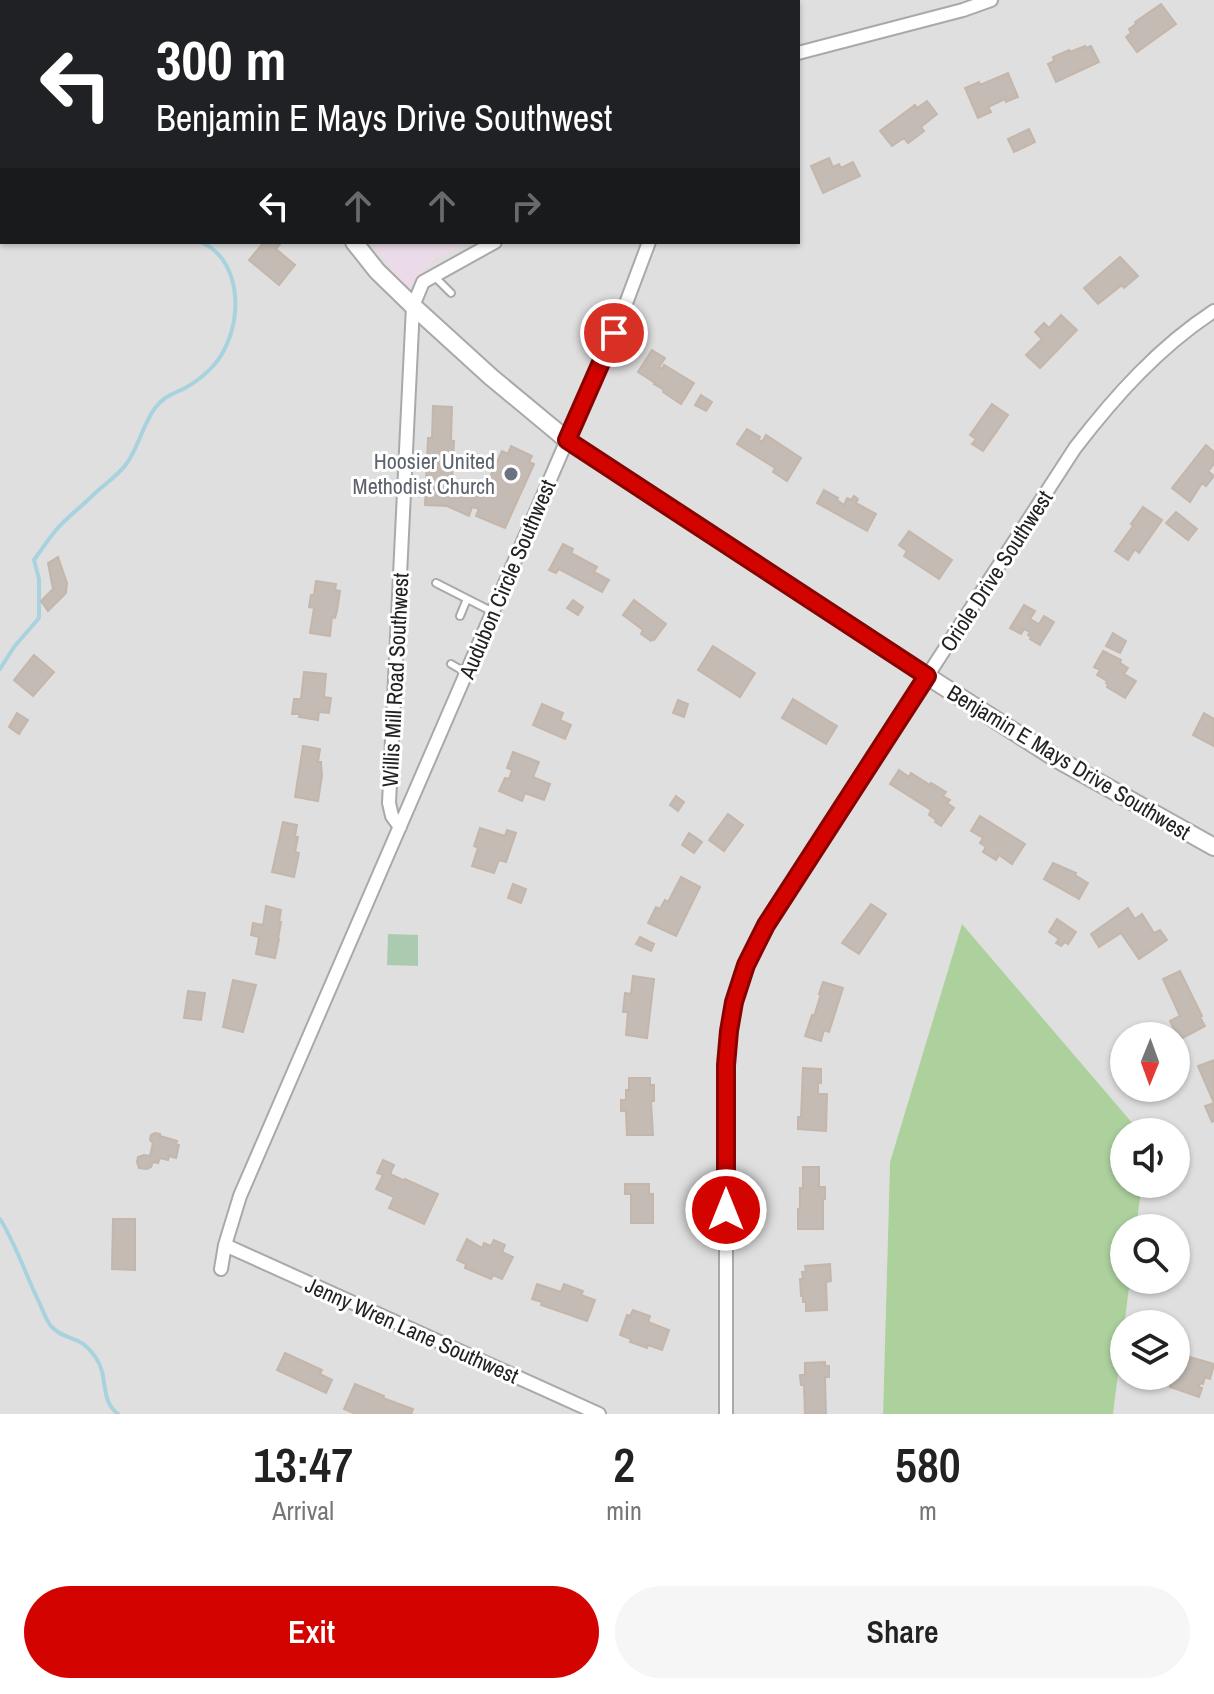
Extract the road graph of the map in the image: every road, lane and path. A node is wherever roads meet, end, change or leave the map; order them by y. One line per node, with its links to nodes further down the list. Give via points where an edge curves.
1 (991, 0): 2 (street)
2 (800, 52)
3 (356, 244): 8 (street, Benjamin E Mays Drive Southwest)
4 (491, 244): 6 (street)
5 (648, 244): 10 (street, Audubon Circle Southwest)
6 (434, 276): 7 (lane); 8 (street, via 423,282)
7 (451, 293)
8 (413, 306): 10 (street, Benjamin E Mays Drive Southwest); 18 (street, Willis Mill Road Southwest, via 389,803)
9 (1214, 311): 17 (street, Oriole Drive Southwest, via 1137,375 1075,448)
10 (567, 440): 13 (street, Audubon Circle Southwest); 17 (street, Benjamin E Mays Drive Southwest)
11 (436, 583): 12 (lane)
12 (467, 599): 13 (lane); 14 (lane)
13 (493, 612): 16 (street, Audubon Circle Southwest)
14 (460, 616)
15 (451, 664): 16 (lane)
16 (467, 672): 18 (street, Audubon Circle Southwest)
17 (927, 676): 19 (street, Benjamin E Mays Drive Southwest, via 1057,759); 23 (street, Oriole Drive Southwest, via 766,925 734,1002 726,1065)
18 (400, 827): 20 (street, via 240,1196)
19 (1214, 847)
20 (225, 1245): 21 (street); 22 (street, Jenny Wren Lane Southwest)
21 (221, 1269)
22 (599, 1414)
23 (726, 1414)

